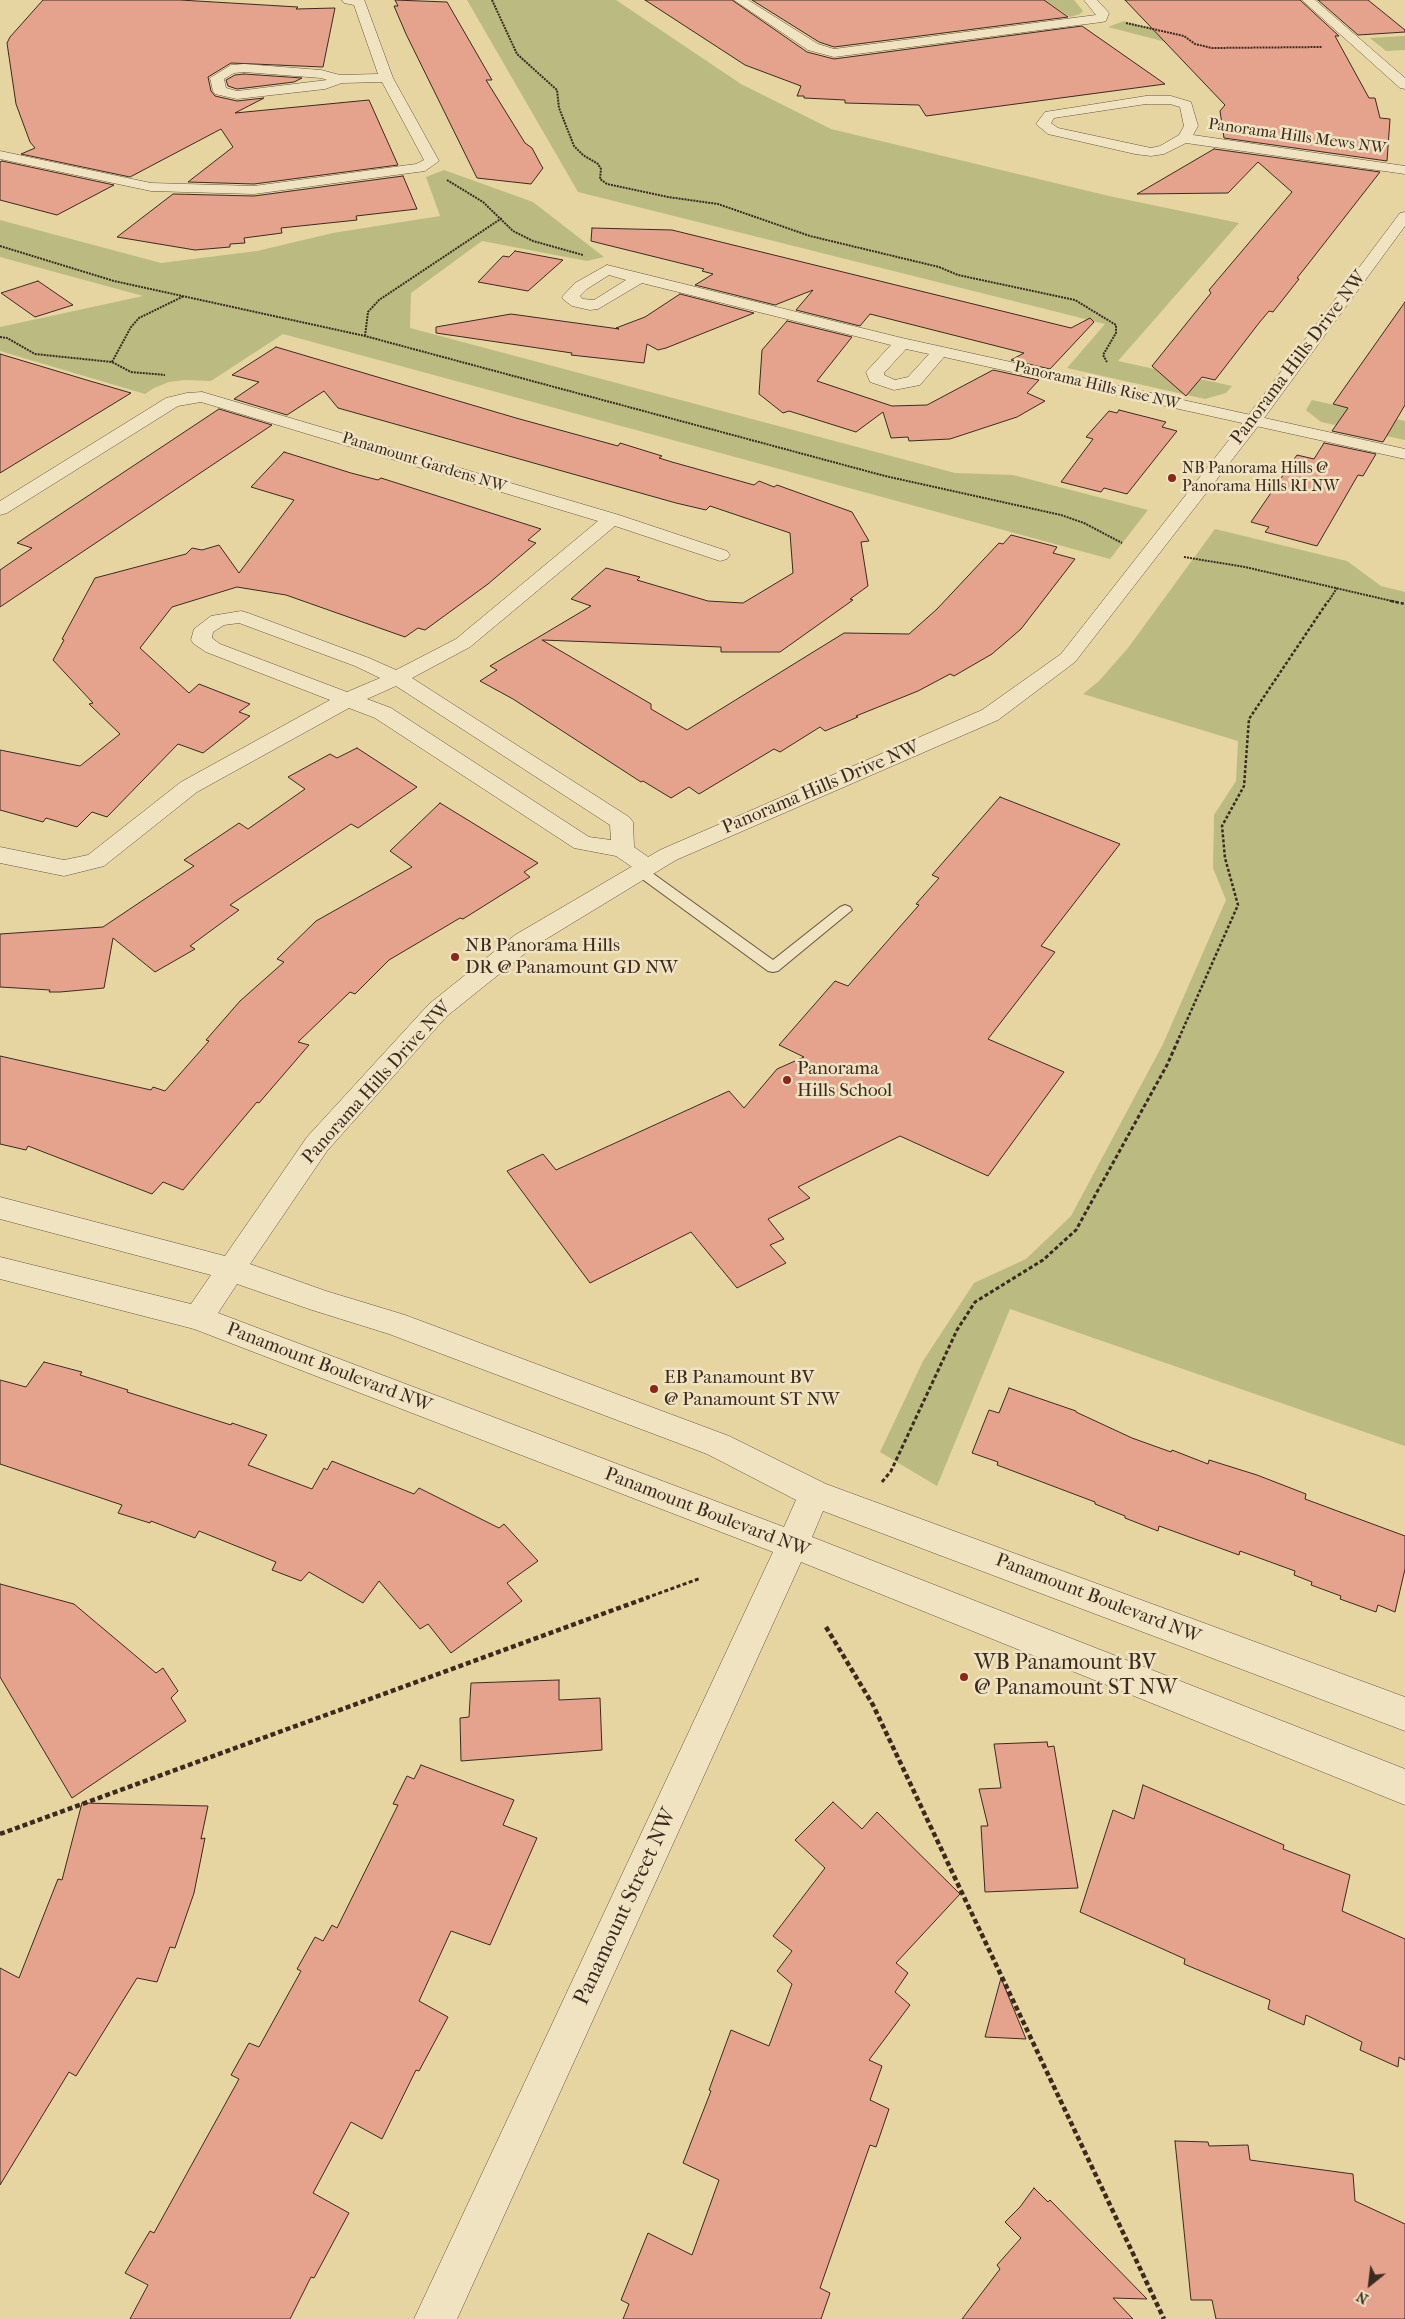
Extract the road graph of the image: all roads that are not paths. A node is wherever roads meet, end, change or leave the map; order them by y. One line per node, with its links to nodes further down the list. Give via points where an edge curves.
1 (348, 0): 5 (street, via 359,2)
2 (740, 0): 3 (street, via 813,47 834,53 1102,18 1102,13)
3 (1090, 0)
4 (1308, 0): 7 (street)
5 (386, 78): 6 (street); 9 (street, via 432,161 420,168 254,190 151,187)
6 (340, 80): 6 (street, via 321,74 244,68 231,69 217,78 220,91 237,95 325,85)
7 (1405, 84)
8 (1187, 132): 8 (street, Panorama Hills Mews NW, via 1164,150 1151,152 1053,131 1043,124 1050,115 1146,100 1171,100 1186,105); 10 (street, Panorama Hills Mews NW); 11 (street, Panorama Hills Mews NW)
9 (0, 155)
10 (1405, 157)
11 (1405, 170)
12 (1405, 216): 16 (street, Panorama Hills Drive NW)
13 (640, 278): 13 (street, Panorama Hills Rise NW, via 607,270 570,297 572,301 598,304); 14 (street, Panorama Hills Rise NW)
14 (902, 343): 15 (street, Panorama Hills Rise NW); 15 (street, via 875,372 876,378 894,384 914,381)
15 (941, 351): 16 (street, Panorama Hills Rise NW)
16 (1253, 421): 17 (street, Panorama Hills Rise NW); 25 (street, Panorama Hills Drive NW, via 1068,658 998,710)
17 (1405, 454)
18 (0, 509): 19 (street, Panamount Gardens NW, via 172,402 202,398)
19 (612, 519): 20 (street, Panamount Gardens NW); 21 (street, via 464,643)
20 (720, 555)
21 (397, 678): 22 (street); 22 (street, via 241,617 218,620 204,629 201,640 213,648); 23 (street, via 621,822)
22 (347, 700): 23 (street, via 383,713 582,843); 24 (street, via 189,787 96,861 64,868)
23 (623, 850): 25 (street)
24 (0, 855)
25 (642, 868): 26 (lane, via 773,967); 29 (street, Panorama Hills Drive NW, via 524,941 438,1010 317,1144)
26 (845, 910)
27 (0, 1208): 29 (street, Panamount Boulevard NW)
28 (0, 1268): 30 (street, Panamount Boulevard NW)
29 (230, 1269): 30 (street, Panorama Hills Drive NW); 31 (street, Panamount Boulevard NW, via 395,1324 718,1445)
30 (198, 1318): 32 (street, Panamount Boulevard NW)
31 (815, 1494): 32 (street, Panamount Street NW); 33 (street, Panamount Boulevard NW)
32 (793, 1546): 34 (street, Panamount Boulevard NW); 35 (street, Panamount Street NW)
33 (1405, 1714)
34 (1405, 1788)
35 (435, 2319)

